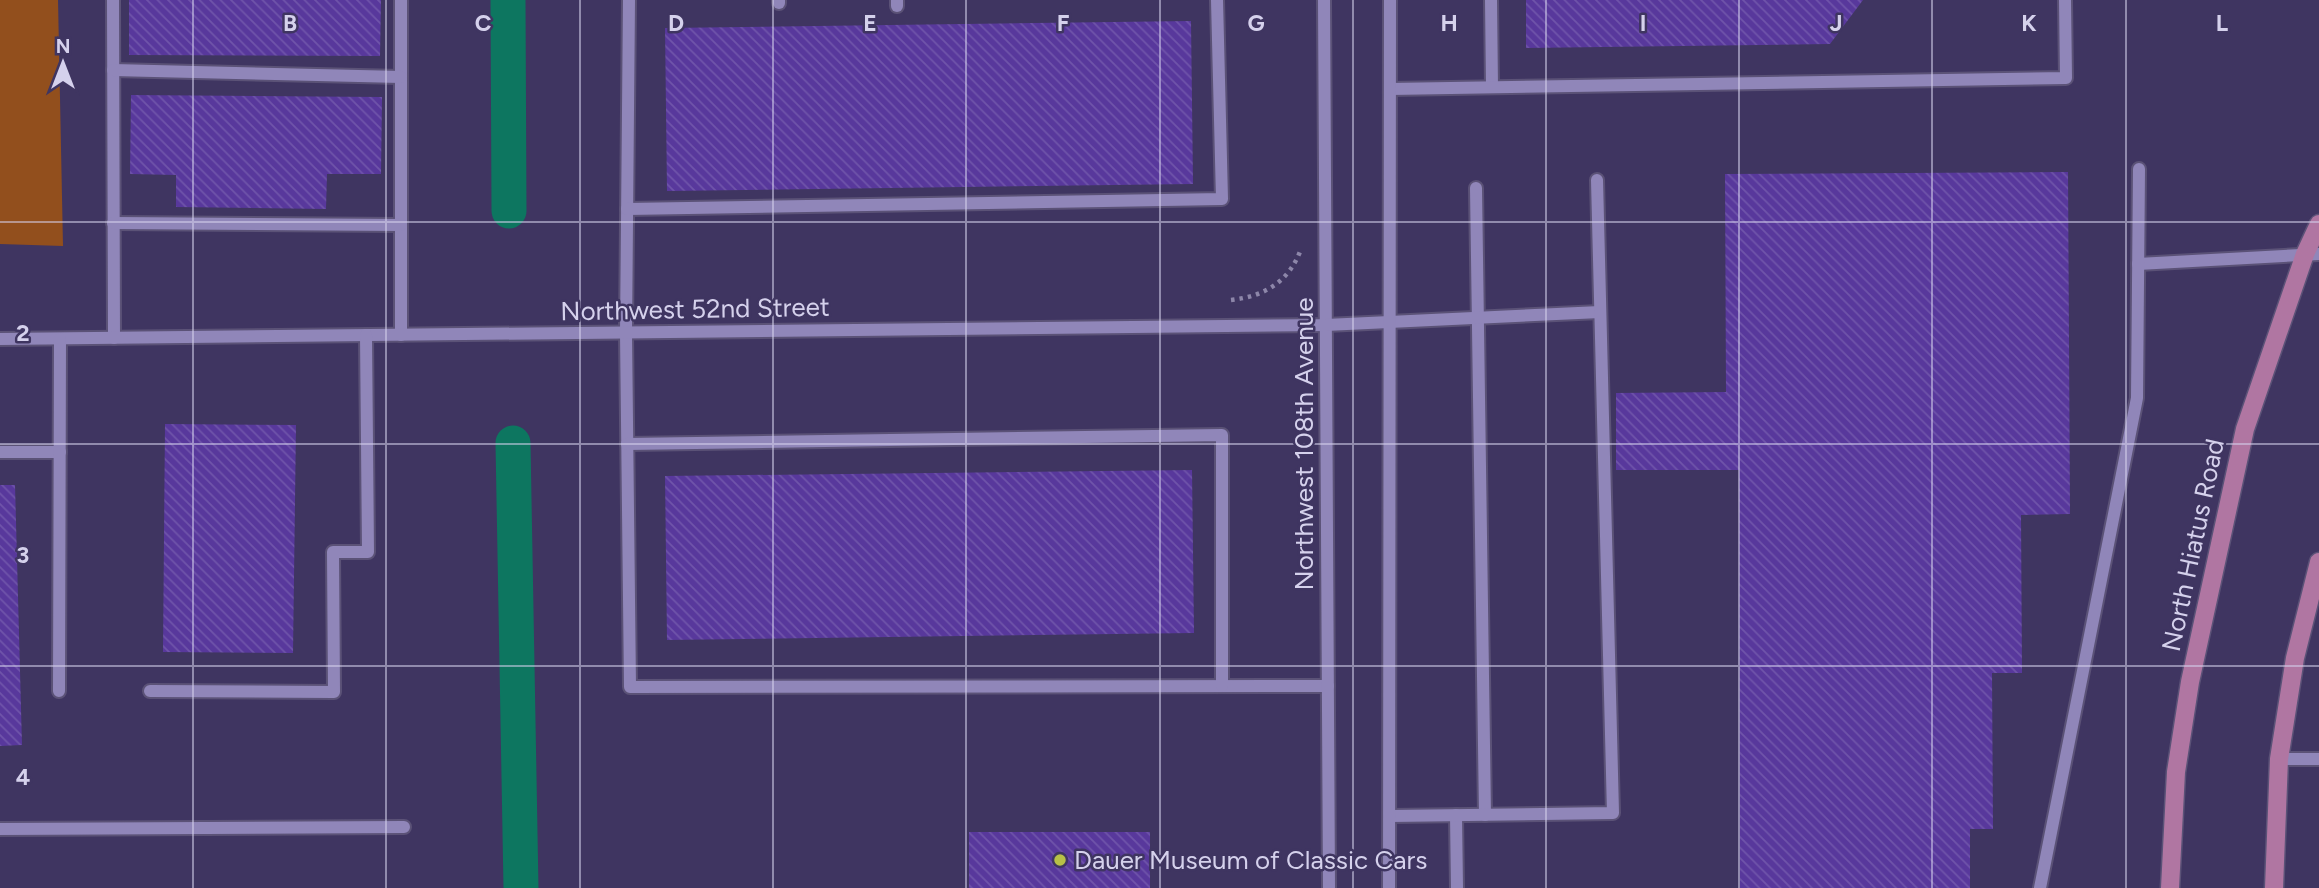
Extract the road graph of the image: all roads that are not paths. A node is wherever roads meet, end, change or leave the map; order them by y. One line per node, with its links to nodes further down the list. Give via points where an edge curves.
1 (113, 0): 9 (street)
2 (401, 0): 10 (street)
3 (629, 0): 16 (street)
4 (1217, 0): 16 (street, via 1222,200)
5 (1324, 0): 25 (street, Northwest 108th Avenue)
6 (1390, 0): 12 (street)
7 (1490, 0): 11 (street)
8 (2065, 0): 11 (street, via 2066,78)
9 (113, 70): 10 (street); 17 (street)
10 (401, 76): 19 (street)
11 (1492, 87): 12 (street)
12 (1390, 89): 24 (street)
13 (2139, 169): 21 (street)
14 (1597, 180): 22 (street)
15 (1476, 188): 23 (street)
16 (627, 209): 26 (street)
17 (113, 223): 19 (street); 29 (street)
18 (2319, 224): 20 (main road, North Hiatus Road)
19 (401, 225): 28 (street)
20 (2312, 254): 21 (street); 51 (main road, North Hiatus Road, via 2245,429 2190,682 2176,772)
21 (2138, 264): 50 (street, via 2137,398)
22 (1600, 312): 23 (street, Northwest 52nd Street); 43 (street, via 1613,813)
23 (1478, 318): 24 (street, Northwest 52nd Street); 43 (street)
24 (1390, 324): 25 (street, Northwest 52nd Street); 44 (street)
25 (1326, 325): 26 (street, Northwest 52nd Street); 37 (street, Northwest 108th Avenue)
26 (626, 332): 28 (street, Northwest 52nd Street); 32 (street)
27 (366, 335): 28 (street, Northwest 52nd Street); 29 (street, Northwest 52nd Street); 39 (street, via 368,552 333,552 334,692)
28 (401, 335)
29 (114, 338): 31 (street, Northwest 52nd Street)
30 (0, 339): 31 (street, Northwest 52nd Street)
31 (60, 339): 34 (street)
32 (627, 444): 36 (street, via 630,687); 36 (street, via 1222,435)
33 (0, 452): 34 (street)
34 (60, 452): 38 (street)
35 (2319, 562): 40 (main road, via 2295,658)
36 (1222, 686): 37 (street)
37 (1328, 686): 47 (street, Northwest 108th Avenue)
38 (59, 691)
39 (150, 691)
40 (2279, 759): 41 (street); 52 (main road)
41 (2319, 759)
42 (1456, 815): 43 (street); 44 (street); 49 (street)
43 (1485, 815)
44 (1390, 816): 48 (street)
45 (404, 827): 46 (street)
46 (0, 829)
47 (1329, 888)
48 (1390, 888)
49 (1457, 888)
50 (2040, 888)
51 (2171, 888)
52 (2274, 888)

